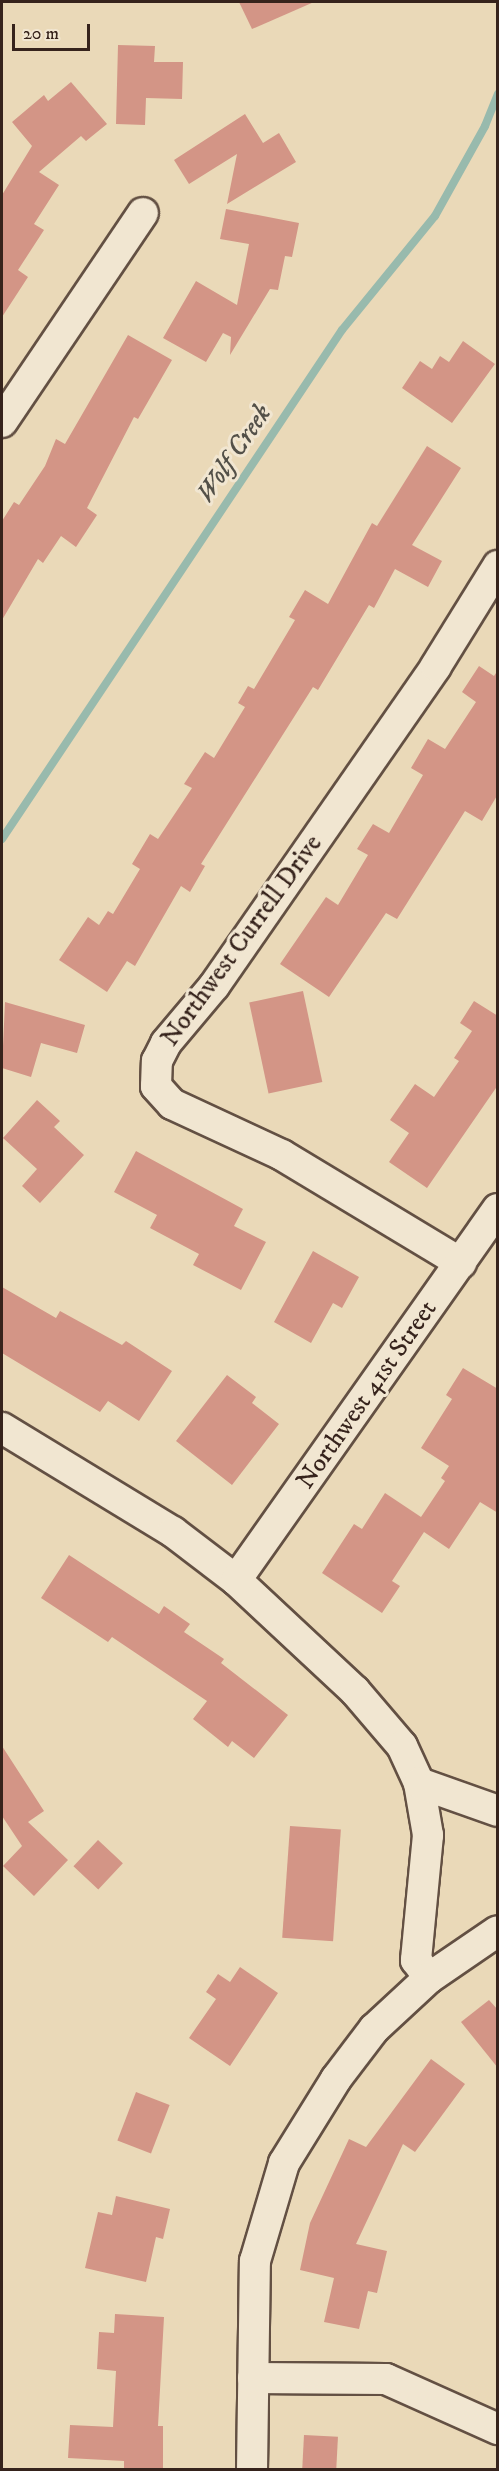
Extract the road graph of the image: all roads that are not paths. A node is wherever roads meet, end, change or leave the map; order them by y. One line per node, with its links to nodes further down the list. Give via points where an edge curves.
1 (143, 213): 2 (street)
2 (2, 422)
3 (498, 566): 5 (street, Northwest Currell Drive, via 436,666 214,986 166,1043 156,1086 171,1104 282,1155)
4 (498, 1209): 5 (street, Northwest 41st Street)
5 (460, 1263): 7 (street, Northwest 41st Street)
6 (2, 1428): 7 (street, via 173,1532)
7 (236, 1580): 8 (street, via 355,1691 402,1746)
8 (419, 1783): 9 (street); 11 (street, via 428,1835 416,1960)
9 (498, 1811)
10 (498, 1931): 11 (street)
11 (429, 1978): 12 (street, via 374,2029 336,2079 284,2163 255,2261)
12 (253, 2378): 13 (street, via 386,2379); 14 (street)
13 (498, 2429)
14 (252, 2469)

